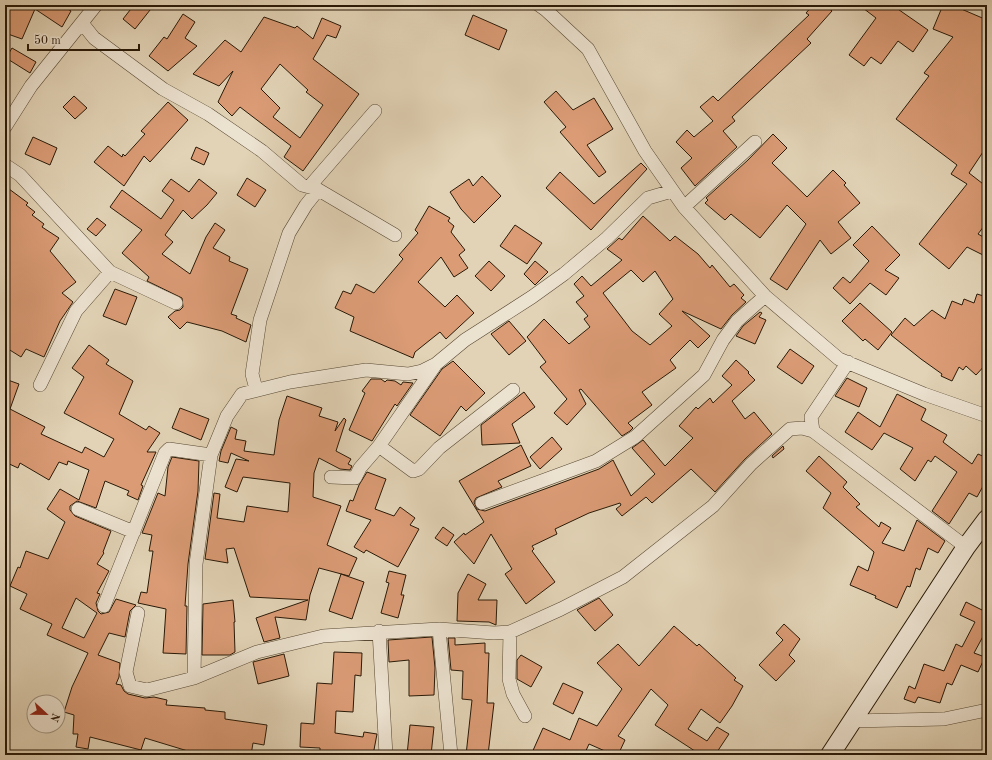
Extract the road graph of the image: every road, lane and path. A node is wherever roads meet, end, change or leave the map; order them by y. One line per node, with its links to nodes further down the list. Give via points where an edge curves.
1 (96, 5): 3 (street)
2 (539, 5): 9 (street, via 588,49 645,151)
3 (82, 23): 5 (street, via 32,86); 8 (street, via 94,38 163,89 208,114 262,151 302,185)
4 (375, 111): 8 (street)
5 (5, 127)
6 (755, 142): 10 (street)
7 (5, 165): 12 (street, via 20,175)
8 (314, 188): 11 (street); 18 (street, via 289,233 260,320 252,374 256,389)
9 (672, 191): 10 (street); 16 (street, via 648,198 607,238 564,274 465,340)
10 (684, 207): 13 (street)
11 (395, 235)
12 (110, 272): 14 (street); 17 (street, via 76,311)
13 (765, 296): 15 (street, via 839,359); 25 (street, via 737,321 704,375 635,437 596,461)
14 (176, 303)
15 (848, 362): 20 (street, via 924,394); 21 (street, via 811,417)
16 (436, 364): 18 (street, via 408,374 366,370 290,382); 22 (street)
17 (40, 385)
18 (259, 390): 23 (street, via 242,394 227,416)
19 (513, 390): 22 (street, via 444,444 419,469 413,471)
20 (987, 416)
21 (813, 431): 29 (street); 34 (street, via 802,428 790,429 752,464 713,506 623,577)
22 (379, 446): 24 (street, via 355,478)
23 (211, 455): 28 (street, via 169,449 165,453); 35 (street, via 196,564)
24 (331, 477)
25 (482, 503)
26 (78, 510): 28 (street)
27 (987, 519): 29 (street)
28 (134, 532): 30 (street)
29 (966, 547): 38 (street)
30 (104, 606)
31 (138, 613): 35 (street, via 126,672 130,686 147,690)
32 (439, 629): 33 (street); 34 (street); 40 (street)
33 (379, 631): 35 (street, via 323,636 257,652); 39 (street)
34 (510, 632): 37 (street, via 509,678 513,694)
35 (194, 678)
36 (987, 710): 38 (street, via 944,719)
37 (525, 716)
38 (851, 721): 41 (street)
39 (386, 755)
40 (451, 755)
41 (830, 755)

